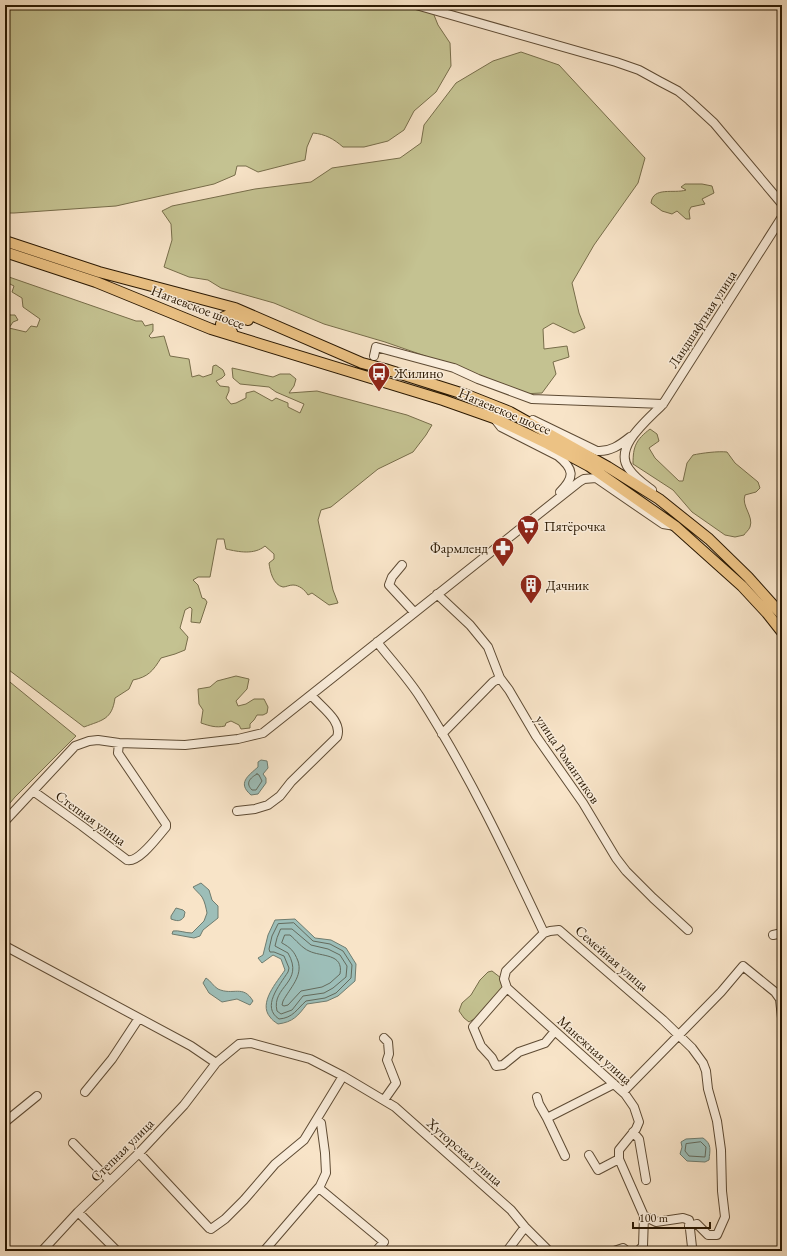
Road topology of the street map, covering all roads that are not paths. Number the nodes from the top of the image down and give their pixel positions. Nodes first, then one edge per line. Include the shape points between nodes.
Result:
1 (416, 5) edge
2 (782, 204) edge
3 (782, 217) edge
4 (5, 241) edge
5 (5, 252) edge
6 (316, 344) junction
7 (374, 356) dead end
8 (314, 360) junction
9 (663, 404) junction
10 (510, 412) junction
11 (494, 418) junction
12 (638, 430) junction
13 (550, 505) junction
14 (676, 526) junction
15 (709, 539) junction
16 (402, 565) dead end
17 (438, 594) junction
18 (414, 612) junction
19 (782, 615) edge
20 (782, 632) edge
21 (377, 642) junction
22 (500, 678) junction
23 (311, 695) junction
24 (442, 734) junction
25 (119, 743) junction
26 (33, 791) junction
27 (237, 811) dead end
28 (5, 821) edge
29 (688, 930) dead end
30 (544, 933) junction
31 (782, 933) edge
32 (773, 935) dead end
33 (5, 946) edge
34 (507, 988) junction
35 (139, 1018) junction
36 (782, 1018) edge
37 (555, 1031) junction
38 (679, 1034) junction
39 (384, 1038) dead end
40 (216, 1063) junction
41 (343, 1076) junction
42 (614, 1084) junction
43 (85, 1092) dead end
44 (622, 1092) junction
45 (36, 1096) dead end
46 (537, 1097) dead end
47 (384, 1100) junction
48 (547, 1118) junction
49 (317, 1119) junction
50 (5, 1122) edge
51 (633, 1132) junction
52 (74, 1142) dead end
53 (139, 1153) junction
54 (589, 1155) dead end
55 (565, 1156) dead end
56 (619, 1159) junction
57 (646, 1180) dead end
58 (110, 1181) junction
59 (319, 1188) junction
60 (78, 1212) junction
61 (644, 1216) junction
62 (693, 1225) junction
63 (525, 1227) junction
64 (692, 1247) dead end
65 (42, 1251) edge
66 (117, 1251) edge
67 (264, 1251) edge
68 (376, 1251) edge
69 (507, 1251) edge
70 (549, 1251) edge
71 (614, 1251) edge
72 (627, 1251) edge
73 (638, 1251) edge

1 - 2 street via 609,60 639,70 678,91 704,113
3 - 9 street, Ландшафтная улица
4 - 6 main road, Нагаевское шоссе via 99,272 235,308
5 - 8 main road, Нагаевское шоссе via 96,282 211,329
6 - 8 main road via 303,342 228,314 221,324 227,331 302,353
6 - 10 main road, Нагаевское шоссе via 362,363 467,395
7 - 9 street via 376,347 454,368 532,399
8 - 11 main road, Нагаевское шоссе
9 - 12 street, Ландшафтная улица
10 - 12 street via 520,413 597,451 605,452 613,448
10 - 15 main road, Нагаевское шоссе via 568,443 659,499
11 - 13 street via 501,427 558,456 569,467 570,479
11 - 14 main road, Нагаевское шоссе via 589,466
12 - 15 street via 624,450 628,469 700,526
13 - 14 street via 584,479 596,478 663,524
13 - 17 street
14 - 20 main road, Нагаевское шоссе via 742,586
15 - 19 main road, Нагаевское шоссе
16 - 18 street via 389,585
17 - 18 street
17 - 22 street, улица Романтиков via 470,625 488,647
18 - 21 street
21 - 23 street
21 - 24 street via 419,695
22 - 24 street
22 - 29 street, улица Романтиков via 536,736 583,803 616,858 653,898
23 - 25 street via 263,733 238,739 185,745
23 - 27 street via 334,719 339,732 337,738 268,805
24 - 30 street via 506,852
25 - 26 street via 98,740 75,746
25 - 26 street, Степная улица via 118,753 166,824 134,860 127,860
26 - 28 street
30 - 34 street via 506,971 504,979
30 - 38 street, Семейная улица via 559,930
31 - 32 street
33 - 35 street
34 - 37 street, Манежная улица
34 - 37 street via 473,1026 481,1046 496,1066 502,1065 519,1052 545,1042
35 - 40 street via 191,1046
35 - 43 street via 112,1059
36 - 38 street via 780,1000 775,992 743,966
37 - 42 street, Манежная улица
38 - 44 street
38 - 62 street, Семейная улица via 703,1063 706,1071 708,1089 718,1121 721,1150 725,1217 717,1235 708,1235
39 - 47 street via 388,1042 387,1060 396,1083
40 - 41 street, Степная улица via 239,1044 251,1043 310,1059
40 - 53 street, Степная улица via 184,1105
41 - 47 street, Степная улица
41 - 49 street
42 - 44 street, Манежная улица
42 - 48 street
44 - 51 street, Манежная улица via 634,1107 639,1122
45 - 50 street
46 - 48 street
47 - 63 street, Хуторская улица via 511,1210
48 - 55 street
49 - 53 street via 304,1140 275,1164 230,1214 210,1228
49 - 59 street via 323,1132 326,1172
51 - 56 street, Манежная улица via 619,1150
51 - 57 street via 639,1139
52 - 58 street
53 - 58 street, Степная улица
54 - 56 street via 598,1170
56 - 61 street
58 - 60 street, Степная улица
59 - 67 street
59 - 68 street via 384,1242
60 - 65 street, Степная улица
60 - 66 street
61 - 62 street via 656,1222 683,1218
61 - 73 street via 643,1246
62 - 64 street
63 - 69 street
63 - 70 street, Хуторская улица
71 - 72 street via 623,1248

